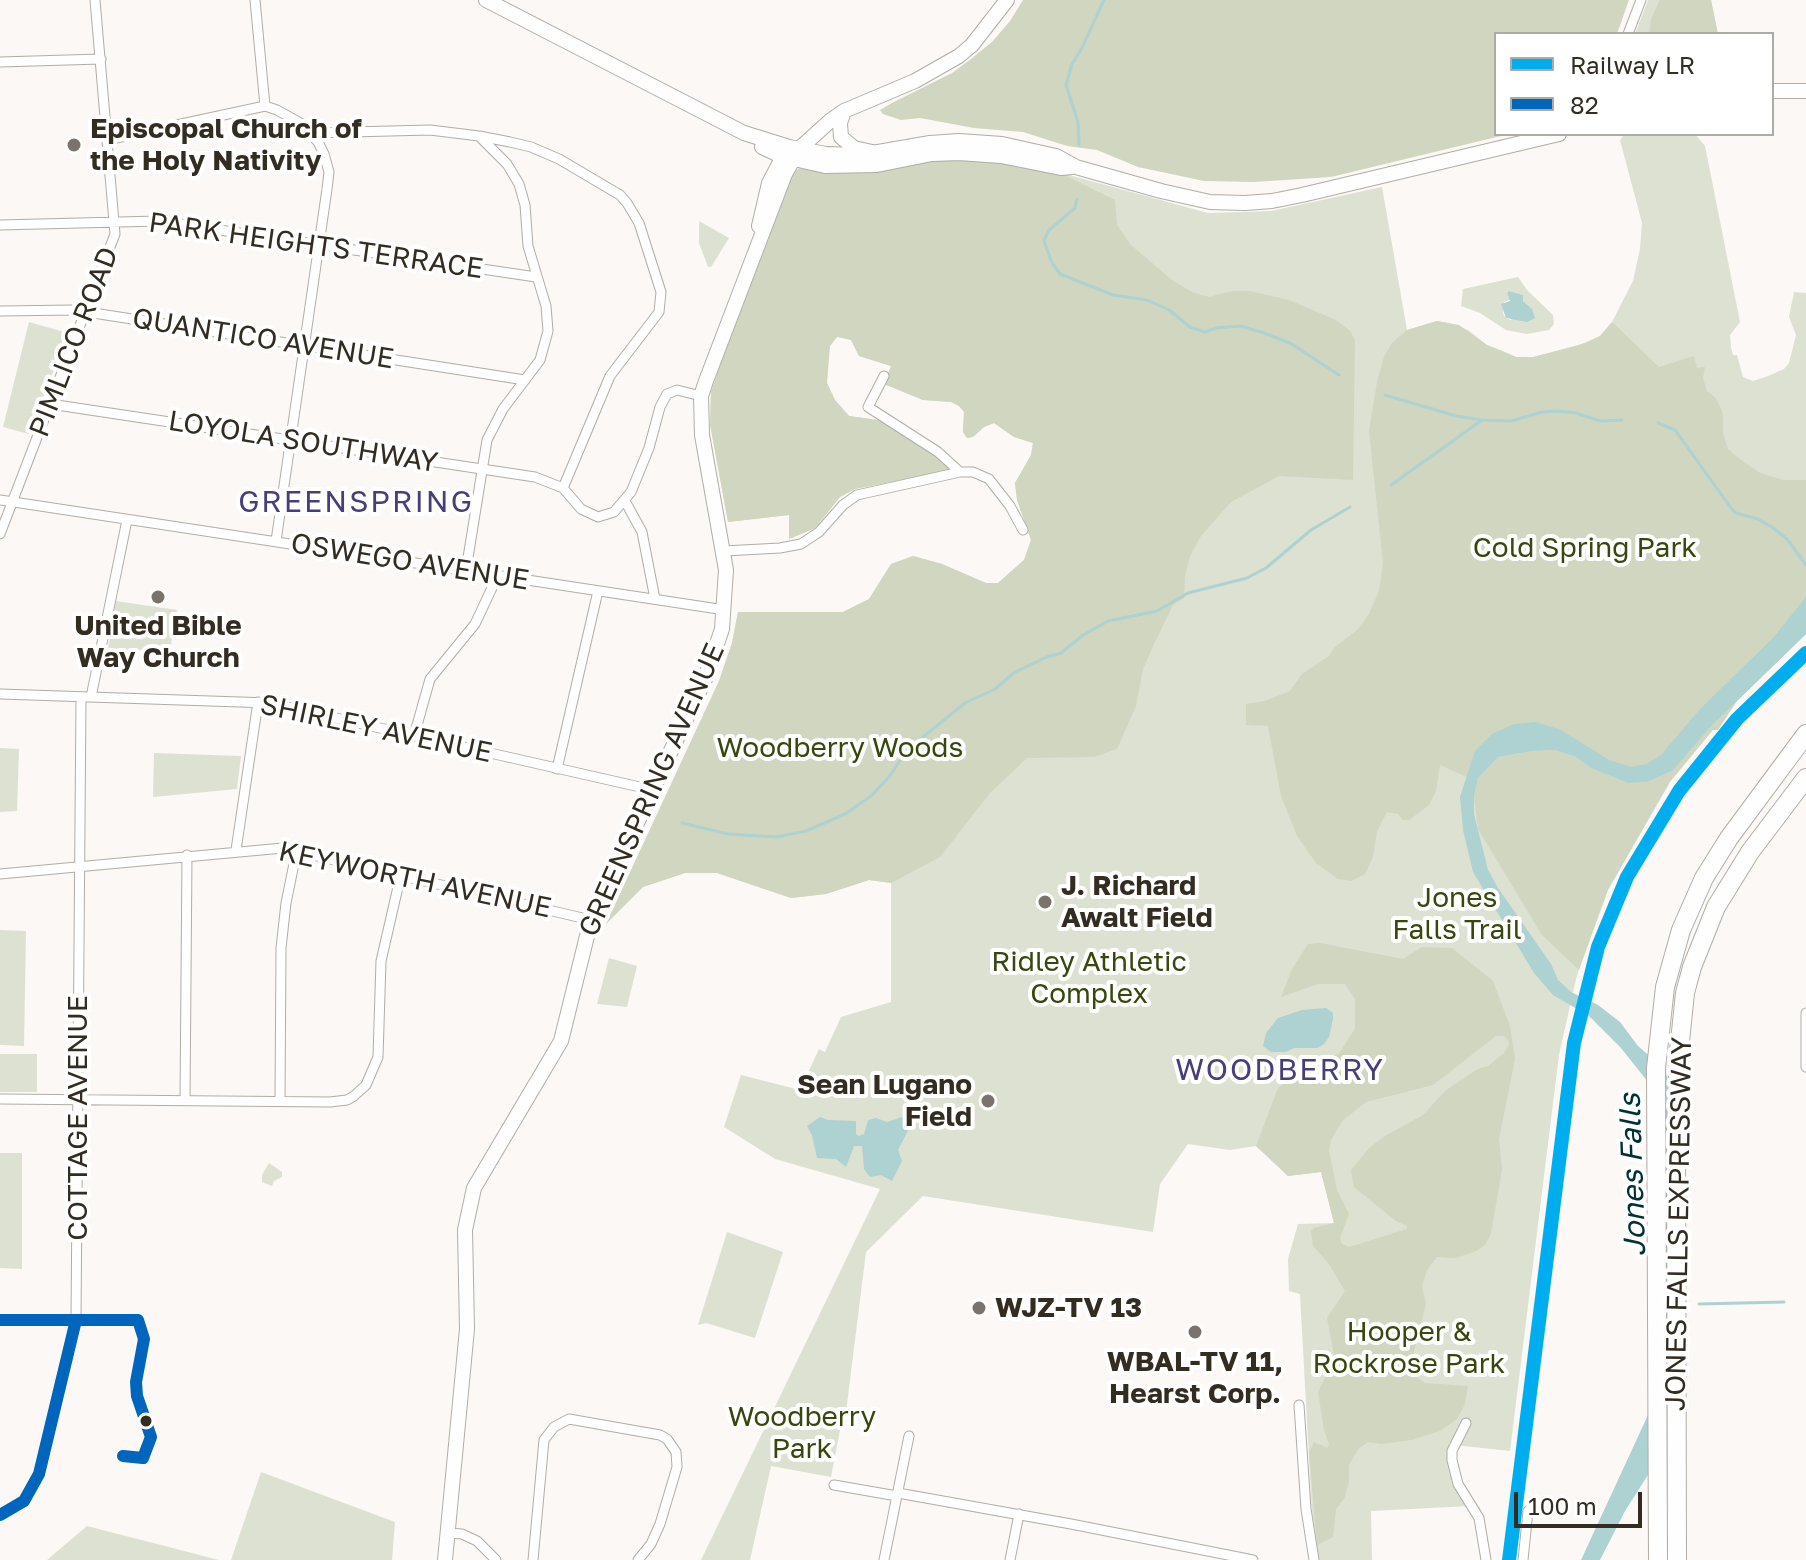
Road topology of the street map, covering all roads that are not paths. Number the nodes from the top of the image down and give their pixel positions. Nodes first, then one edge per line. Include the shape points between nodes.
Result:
1 (95, 0) edge
2 (255, 0) edge
3 (486, 0) edge
4 (1007, 0) edge
5 (1641, 0) edge
6 (987, 27) junction
7 (1629, 32) edge
8 (101, 59) junction
9 (0, 62) edge
10 (1774, 91) edge
11 (1806, 91) edge
12 (265, 106) junction
13 (844, 111) junction
14 (311, 133) junction
15 (479, 136) junction
16 (1551, 136) edge
17 (107, 140) junction
18 (790, 153) junction
19 (876, 153) junction
20 (1076, 167) junction
21 (114, 220) junction
22 (0, 225) edge
23 (320, 244) junction
24 (536, 277) junction
25 (0, 311) edge
26 (86, 312) junction
27 (305, 346) junction
28 (884, 376) dead end
29 (525, 380) junction
30 (701, 396) junction
31 (50, 404) junction
32 (290, 440) junction
33 (481, 469) junction
34 (960, 472) junction
35 (563, 488) junction
36 (0, 500) edge
37 (625, 501) junction
38 (12, 502) junction
39 (127, 520) junction
40 (1023, 530) dead end
41 (0, 534) edge
42 (276, 541) junction
43 (724, 551) junction
44 (466, 570) junction
45 (498, 575) junction
46 (598, 591) junction
47 (655, 599) junction
48 (725, 610) junction
49 (0, 694) edge
50 (86, 697) junction
51 (258, 702) junction
52 (1806, 734) edge
53 (414, 736) junction
54 (557, 769) junction
55 (1806, 778) edge
56 (653, 790) junction
57 (297, 849) junction
58 (236, 850) junction
59 (187, 855) junction
60 (80, 866) junction
61 (0, 874) edge
62 (401, 874) junction
63 (591, 920) junction
64 (1806, 1013) edge
65 (1806, 1067) edge
66 (0, 1099) edge
67 (78, 1100) junction
68 (185, 1100) junction
69 (280, 1101) junction
70 (0, 1320) edge
71 (76, 1320) junction
72 (138, 1320) dead end
73 (1299, 1405) dead end
74 (1466, 1423) dead end
75 (909, 1436) dead end
76 (834, 1485) dead end
77 (897, 1495) junction
78 (1668, 1501) junction
79 (1528, 1511) dead end
80 (1019, 1514) junction
81 (0, 1515) edge
82 (448, 1533) junction
83 (445, 1560) edge
84 (496, 1560) edge
85 (533, 1560) edge
86 (638, 1560) edge
87 (884, 1560) edge
88 (1010, 1560) edge
89 (1253, 1560) edge
90 (1314, 1560) edge
91 (1486, 1560) edge
92 (1523, 1560) edge
93 (1658, 1560) edge
94 (1677, 1560) edge

1 - 8 street, PIMLICO ROAD
2 - 12 street
3 - 18 main road
4 - 6 main road, GREENSPRING AVENUE
5 - 7 street
6 - 13 main road, GREENSPRING AVENUE via 947,64
6 - 18 main road, GREENSPRING AVENUE via 941,58 838,106 806,130
8 - 9 street
8 - 17 street, PIMLICO ROAD
10 - 11 main road
12 - 14 street via 290,116
12 - 17 street
13 - 18 main road, GREENSPRING AVENUE
13 - 19 main road via 840,133 845,144
14 - 15 street via 430,130
14 - 23 street via 329,172
15 - 24 street via 519,184
15 - 35 street via 548,153 620,195 639,223 661,292 659,312 610,376
16 - 20 main road via 1302,195 1245,203 1188,198
17 - 21 street, PIMLICO ROAD
18 - 19 main road
18 - 20 main road via 825,166 959,153
18 - 30 main road, GREENSPRING AVENUE
19 - 20 main road via 930,143 986,142 1021,146
21 - 22 street, PARK HEIGHTS TERRACE
21 - 23 street, PARK HEIGHTS TERRACE via 159,221
21 - 26 street, PIMLICO ROAD via 114,241
23 - 24 street, PARK HEIGHTS TERRACE
23 - 27 street
24 - 29 street via 548,331 540,360
25 - 26 street, QUANTICO AVENUE
26 - 27 street, QUANTICO AVENUE
26 - 31 street, PIMLICO ROAD
27 - 29 street, QUANTICO AVENUE
27 - 32 street
28 - 34 street via 868,407 945,456
29 - 33 street via 495,422
30 - 37 street via 677,390 667,394
30 - 43 main road, GREENSPRING AVENUE via 702,435
31 - 32 street, LOYOLA SOUTHWAY
31 - 38 street, PIMLICO ROAD
32 - 33 street, LOYOLA SOUTHWAY
32 - 42 street
33 - 35 street, LOYOLA SOUTHWAY
33 - 44 street
34 - 40 street via 989,479
34 - 43 street via 857,495 801,544
35 - 37 street, LOYOLA SOUTHWAY via 593,516 609,515
36 - 38 street, OSWEGO AVENUE
37 - 47 street via 642,532
38 - 39 street, OSWEGO AVENUE
38 - 41 street, PIMLICO ROAD
39 - 42 street, OSWEGO AVENUE
39 - 50 street, COTTAGE AVENUE
42 - 44 street, OSWEGO AVENUE
43 - 48 main road, GREENSPRING AVENUE
44 - 45 street, OSWEGO AVENUE
45 - 46 street, OSWEGO AVENUE
45 - 53 street via 475,624 430,679
46 - 47 street, OSWEGO AVENUE
46 - 54 street
47 - 48 street, OSWEGO AVENUE
48 - 56 main road, GREENSPRING AVENUE via 712,661
49 - 50 street, SHIRLEY AVENUE
50 - 51 street, SHIRLEY AVENUE
50 - 60 street, COTTAGE AVENUE
51 - 53 street, SHIRLEY AVENUE
51 - 58 street
52 - 78 highway, JONES FALLS EXPRESSWAY via 1704,878 1681,930 1665,987 1656,1068
53 - 54 street, SHIRLEY AVENUE
54 - 56 street, SHIRLEY AVENUE
55 - 78 highway, JONES FALLS EXPRESSWAY via 1735,875 1704,932 1685,993 1676,1127
56 - 63 main road, GREENSPRING AVENUE
57 - 58 street, KEYWORTH AVENUE
57 - 62 street, KEYWORTH AVENUE
57 - 69 street via 282,937
58 - 59 street, KEYWORTH AVENUE
59 - 60 street, KEYWORTH AVENUE
59 - 68 street
60 - 61 street, KEYWORTH AVENUE
60 - 67 street, COTTAGE AVENUE
62 - 63 street, KEYWORTH AVENUE
62 - 69 street via 381,961 378,1057 366,1085 339,1101
63 - 82 main road, GREENSPRING AVENUE via 561,1041 481,1174 470,1203 467,1329
64 - 65 street
66 - 67 street
67 - 68 street
67 - 71 street, COTTAGE AVENUE
68 - 69 street
70 - 71 street
71 - 72 street
71 - 81 street, COTTAGE AVENUE via 39,1474 24,1501
73 - 90 street
74 - 91 street via 1452,1460 1458,1484 1479,1518
75 - 77 street
76 - 77 street
77 - 80 street
77 - 87 street
78 - 93 highway, JONES FALLS EXPRESSWAY
78 - 94 highway, JONES FALLS EXPRESSWAY
79 - 92 street
80 - 88 street
80 - 89 street
82 - 83 main road, GREENSPRING AVENUE
82 - 84 street via 477,1541
85 - 86 street via 543,1448 548,1432 561,1421 577,1419 660,1435 672,1445 677,1467 657,1533

